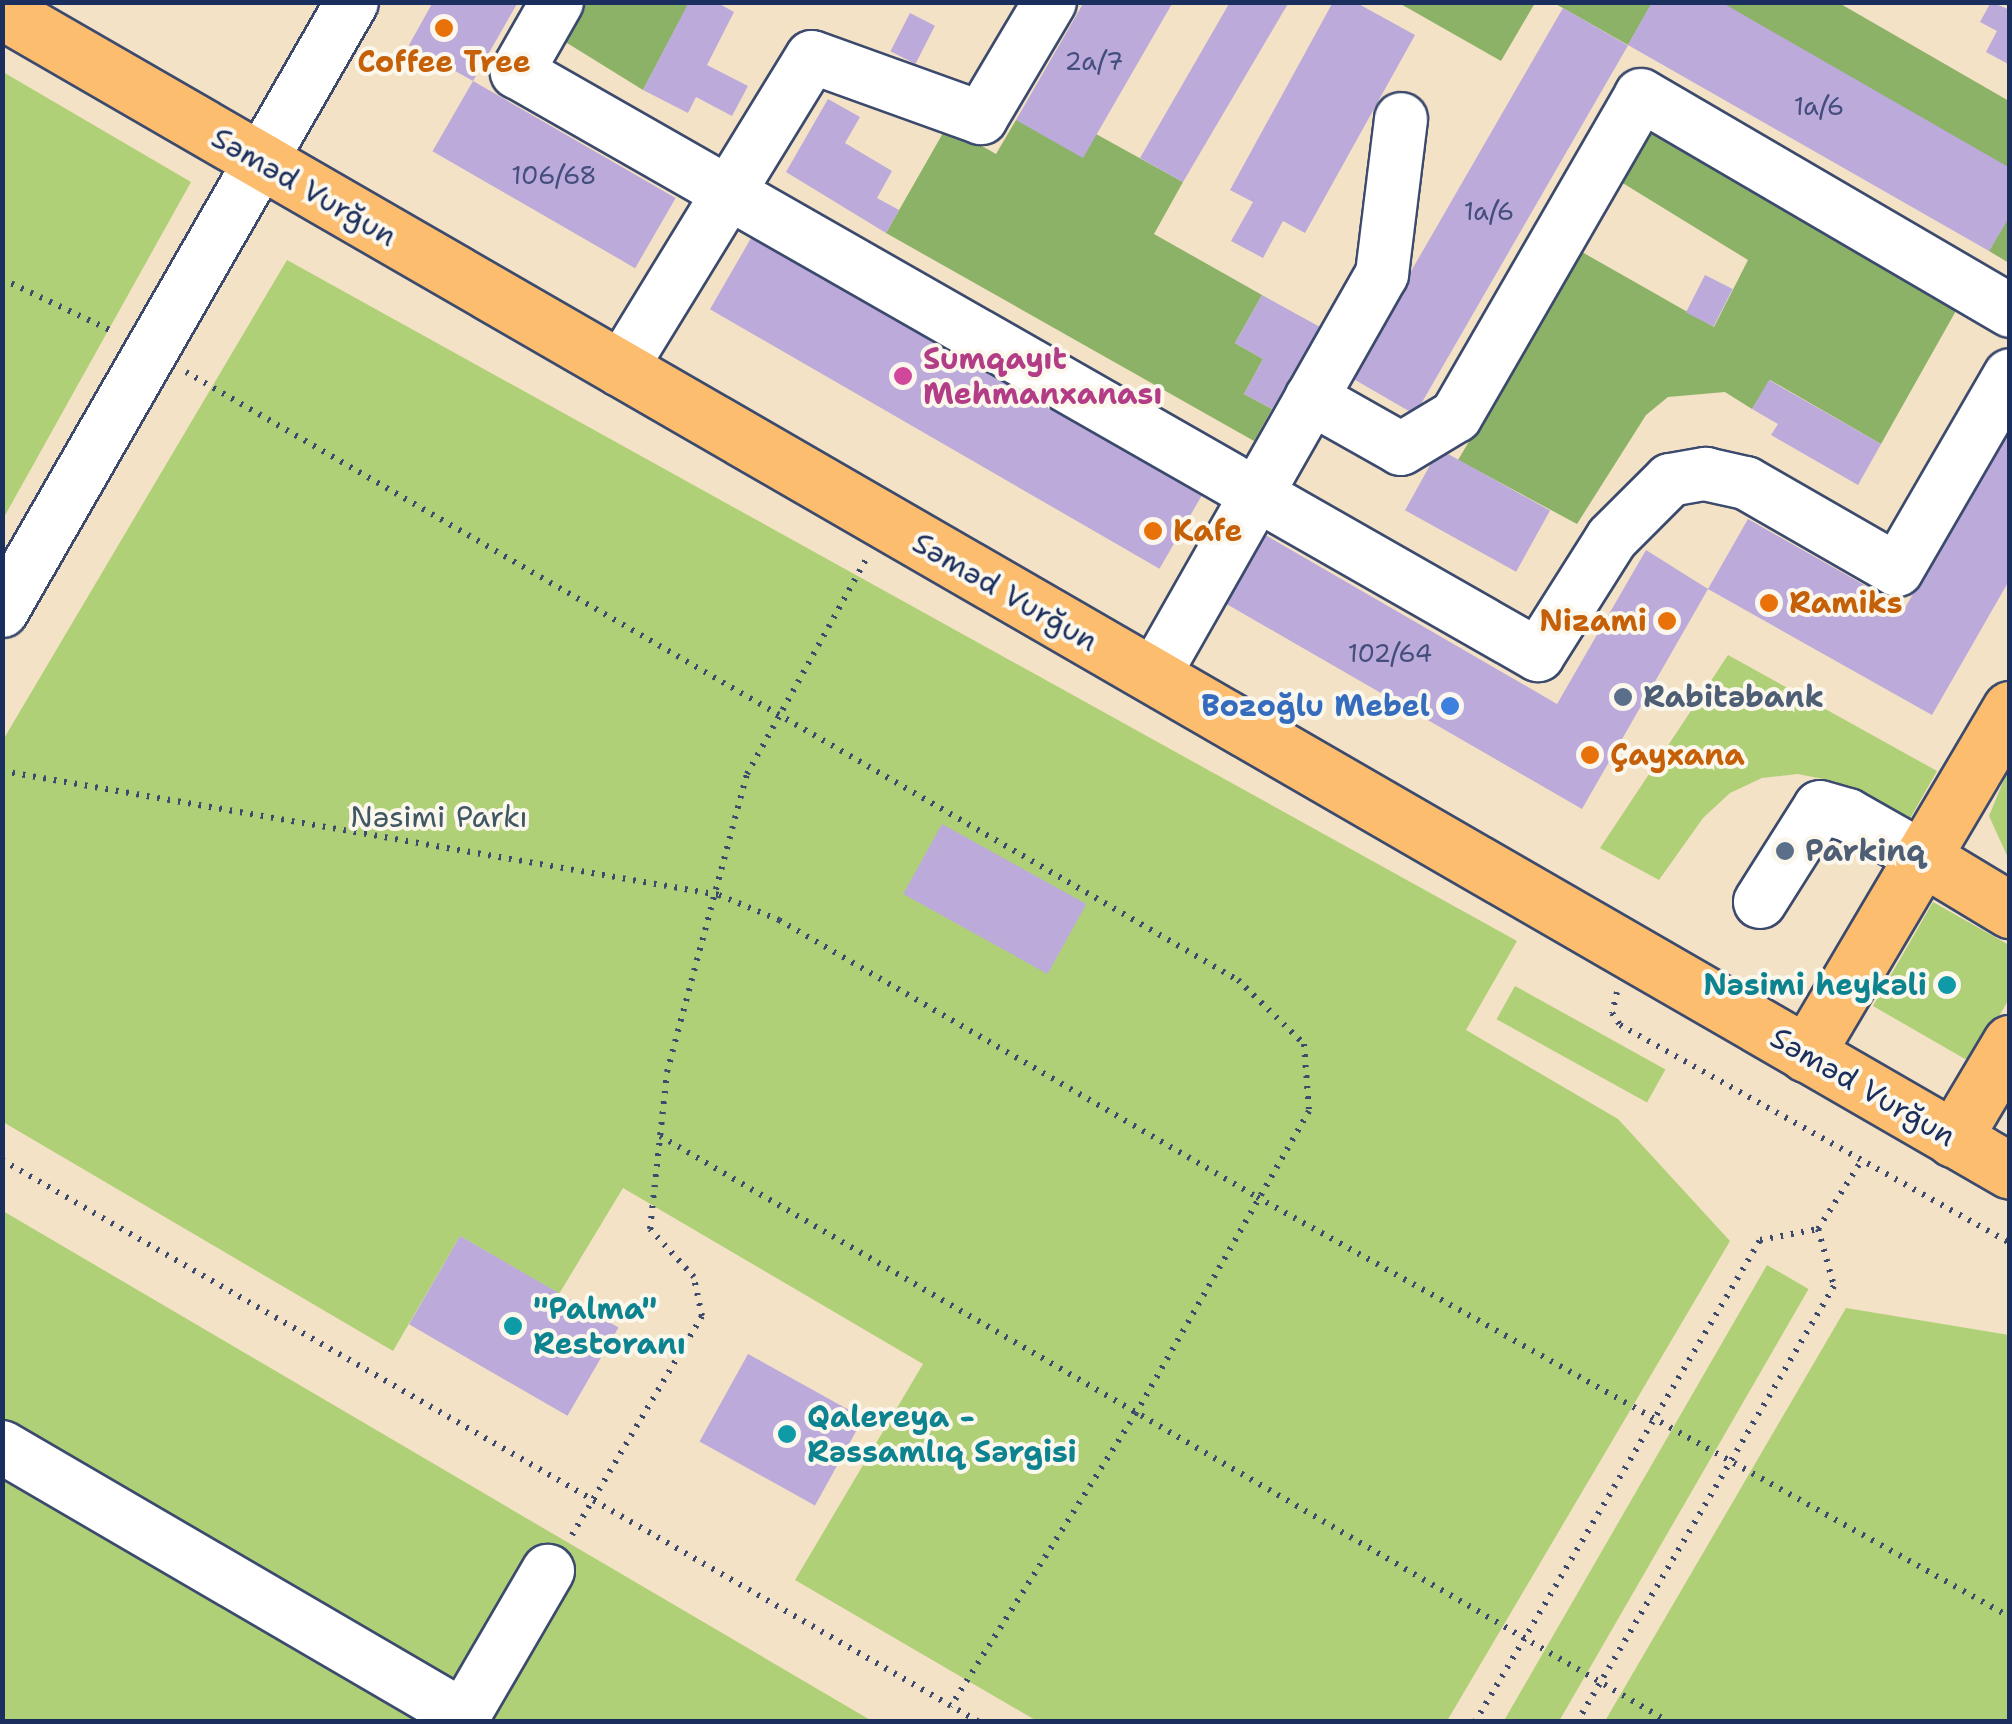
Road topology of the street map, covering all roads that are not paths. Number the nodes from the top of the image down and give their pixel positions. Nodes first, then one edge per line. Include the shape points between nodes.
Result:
1 (352, 2) edge
2 (557, 2) edge
3 (1050, 2) edge
4 (2, 11) edge
5 (1402, 119) dead end
6 (262, 163) junction
7 (731, 194) junction
8 (2010, 311) edge
9 (620, 370) junction
10 (2010, 375) edge
11 (1311, 398) junction
12 (1256, 494) junction
13 (2, 611) edge
14 (1153, 677) junction
15 (2010, 709) edge
16 (1922, 857) junction
17 (1760, 902) dead end
18 (2010, 910) edge
19 (2010, 1043) edge
20 (1806, 1054) junction
21 (1953, 1139) junction
22 (2010, 1171) edge
23 (2, 1447) edge
24 (548, 1571) road end
25 (462, 1719) edge

1 - 6 street
2 - 7 street via 517,72
3 - 7 street via 981,118 812,57
4 - 6 main road, Səməd Vurğun
5 - 11 street via 1382,274
6 - 9 main road, Səməd Vurğun
6 - 13 street
7 - 9 street
7 - 12 street
8 - 11 street via 1642,95 1456,416 1401,448
9 - 14 main road, Səməd Vurğun
10 - 12 street via 1897,570 1746,482 1705,474 1670,480 1612,538 1538,655
11 - 12 street
12 - 14 street
14 - 20 main road, Səməd Vurğun
15 - 16 main road
16 - 17 street via 1848,815 1820,807
16 - 18 main road
16 - 20 main road
19 - 21 main road
20 - 21 main road, Səməd Vurğun
21 - 22 main road, Səməd Vurğun
23 - 25 street
24 - 25 street

